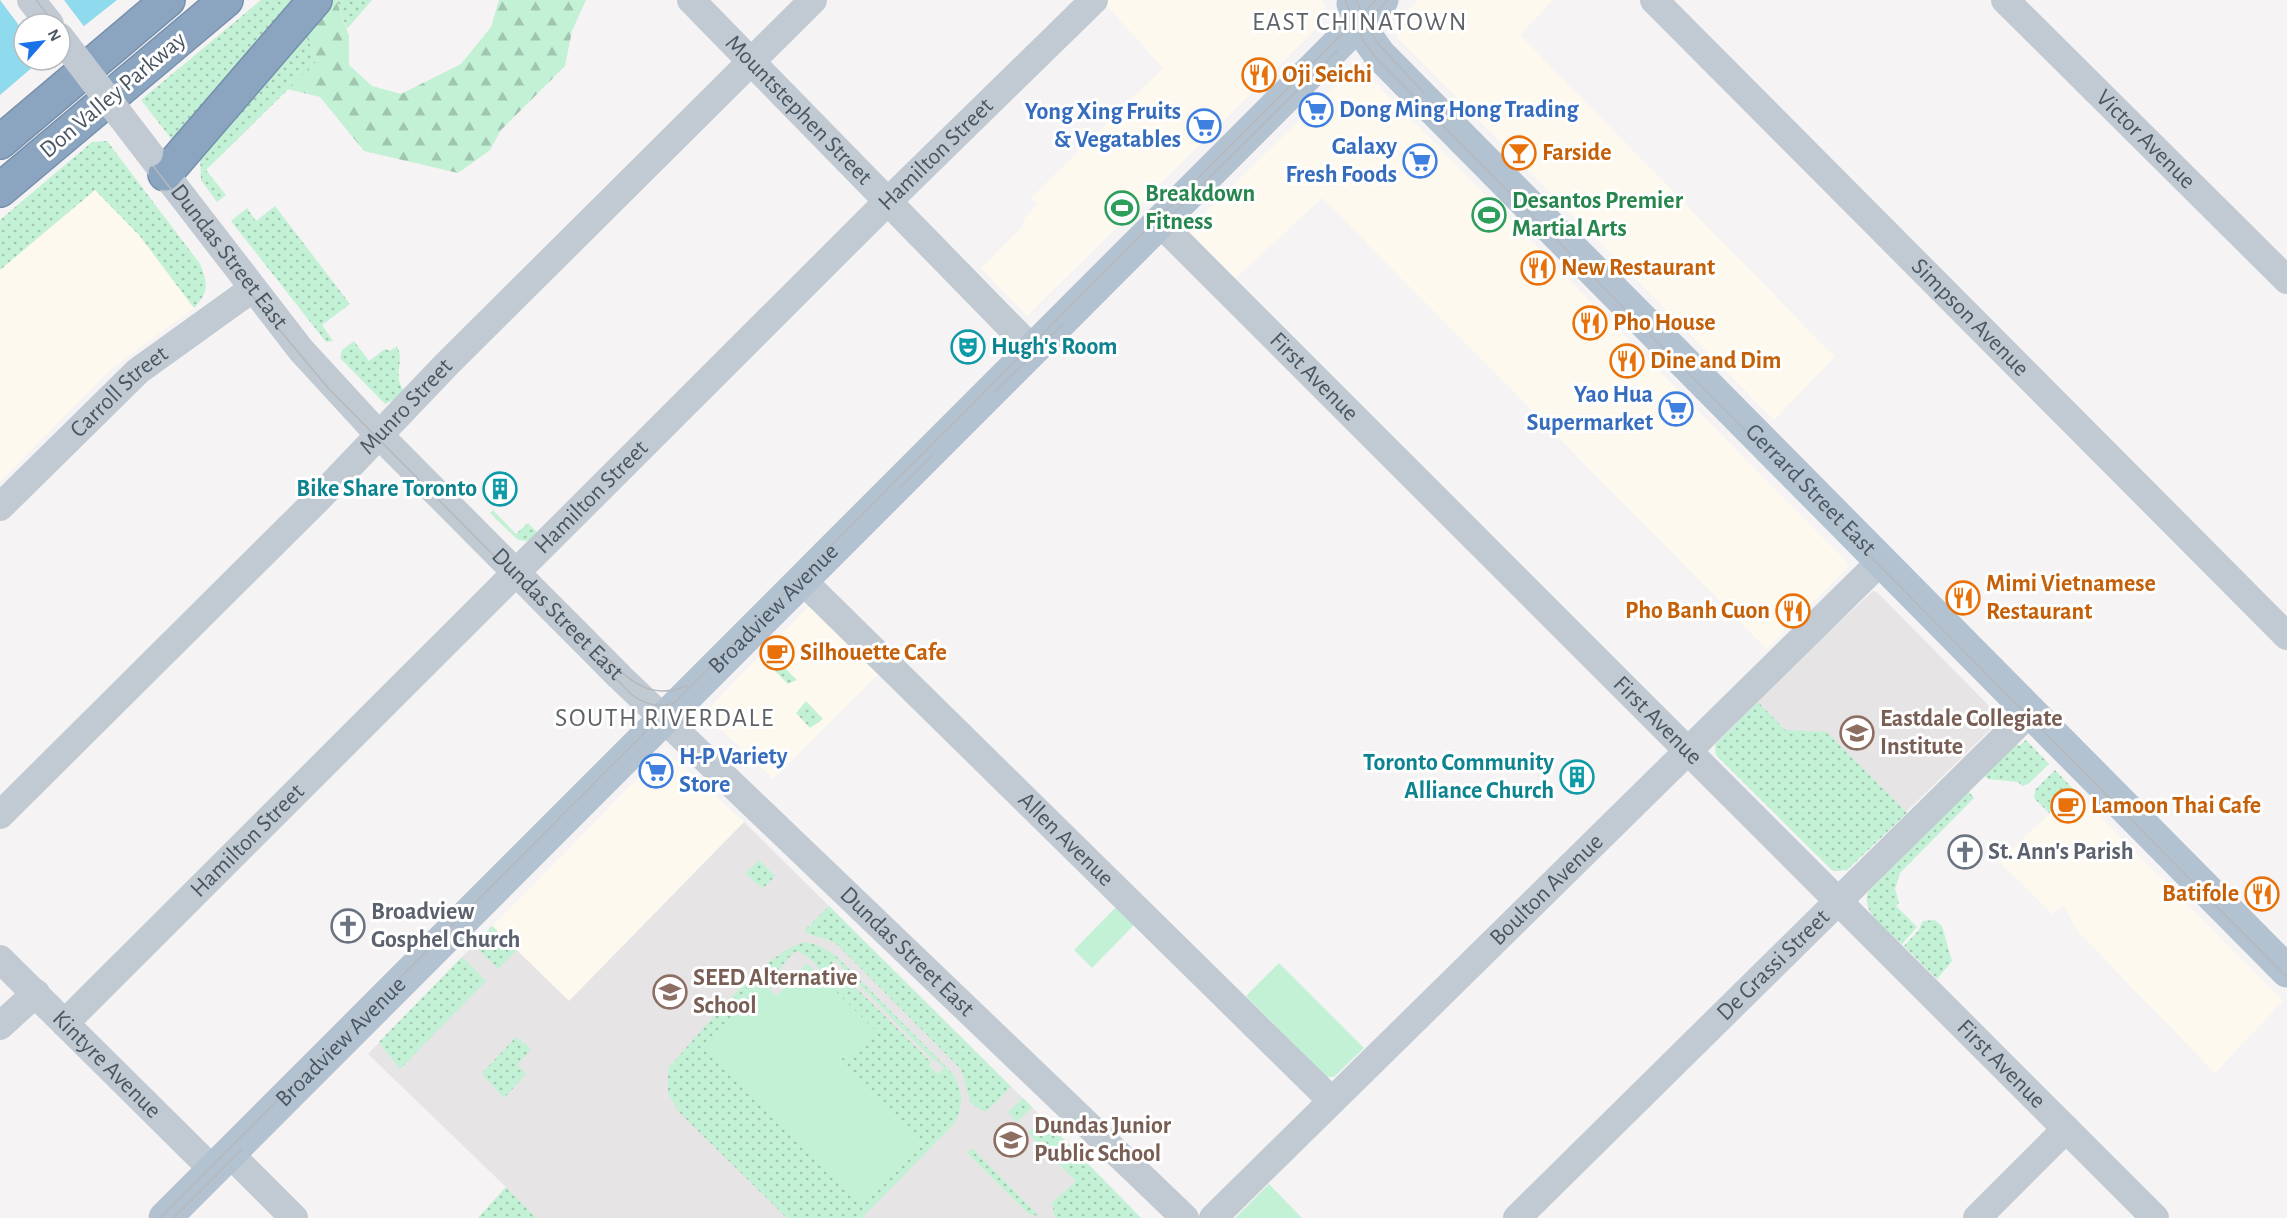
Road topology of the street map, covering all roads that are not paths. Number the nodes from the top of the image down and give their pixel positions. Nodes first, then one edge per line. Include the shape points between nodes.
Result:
1 (168, 0) edge
2 (226, 0) edge
3 (315, 0) edge
4 (690, 0) edge
5 (813, 0) edge
6 (1094, 0) edge
7 (1654, 0) edge
8 (2005, 0) edge
9 (1364, 7) edge
10 (72, 53) edge
11 (750, 62) junction
12 (0, 142) edge
13 (157, 163) junction
14 (0, 190) edge
15 (888, 201) junction
16 (1159, 222) junction
17 (2287, 280) edge
18 (252, 289) junction
19 (1032, 349) junction
20 (380, 436) junction
21 (0, 507) edge
22 (1881, 561) junction
23 (516, 573) junction
24 (802, 580) junction
25 (2287, 636) edge
26 (2031, 711) junction
27 (665, 717) junction
28 (1688, 751) junction
29 (0, 815) edge
30 (1838, 901) junction
31 (0, 959) edge
32 (2284, 961) edge
33 (36, 993) junction
34 (66, 1023) junction
35 (0, 1026) edge
36 (1332, 1101) junction
37 (2066, 1129) junction
38 (221, 1162) junction
39 (165, 1218) edge
40 (294, 1218) edge
41 (1185, 1218) edge
42 (1213, 1218) edge
43 (1517, 1218) edge
44 (1977, 1218) edge
45 (2155, 1218) edge

1 - 12 highway, Don Valley Parkway
2 - 14 highway, Don Valley Parkway
3 - 13 highway
4 - 11 street, Mountstephen Street
5 - 11 street, Munro Street
6 - 15 street, Hamilton Street
7 - 25 street, Simpson Avenue
8 - 17 street, Victor Avenue
9 - 16 main road, Broadview Avenue
9 - 22 main road, Gerrard Street East via 1379,54
10 - 13 street, Dundas Street East, bridge
11 - 15 street, Mountstephen Street
11 - 20 street, Munro Street via 446,365
13 - 18 street, Dundas Street East
15 - 19 street, Mountstephen Street
15 - 23 street, Hamilton Street
16 - 19 main road, Broadview Avenue
16 - 28 street, First Avenue
18 - 20 street, Dundas Street East via 301,351
18 - 21 street, Carroll Street via 138,371
19 - 24 main road, Broadview Avenue
20 - 23 street, Dundas Street East
20 - 29 street, Munro Street
22 - 26 main road, Gerrard Street East
22 - 28 street, Boulton Avenue
23 - 27 street, Dundas Street East
23 - 34 street, Hamilton Street
24 - 27 main road, Broadview Avenue
24 - 36 street, Allen Avenue
26 - 30 street, De Grassi Street
26 - 32 main road, Gerrard Street East
27 - 38 main road, Broadview Avenue
27 - 41 street, Dundas Street East
28 - 30 street, First Avenue
28 - 36 street, Boulton Avenue
30 - 37 street, First Avenue
30 - 43 street, De Grassi Street
31 - 33 street, Kintyre Avenue
33 - 34 street, Kintyre Avenue
33 - 35 street
34 - 38 street, Kintyre Avenue
36 - 42 street, Boulton Avenue
37 - 44 street
37 - 45 street, First Avenue
38 - 39 main road, Broadview Avenue
38 - 40 street, Kintyre Avenue

